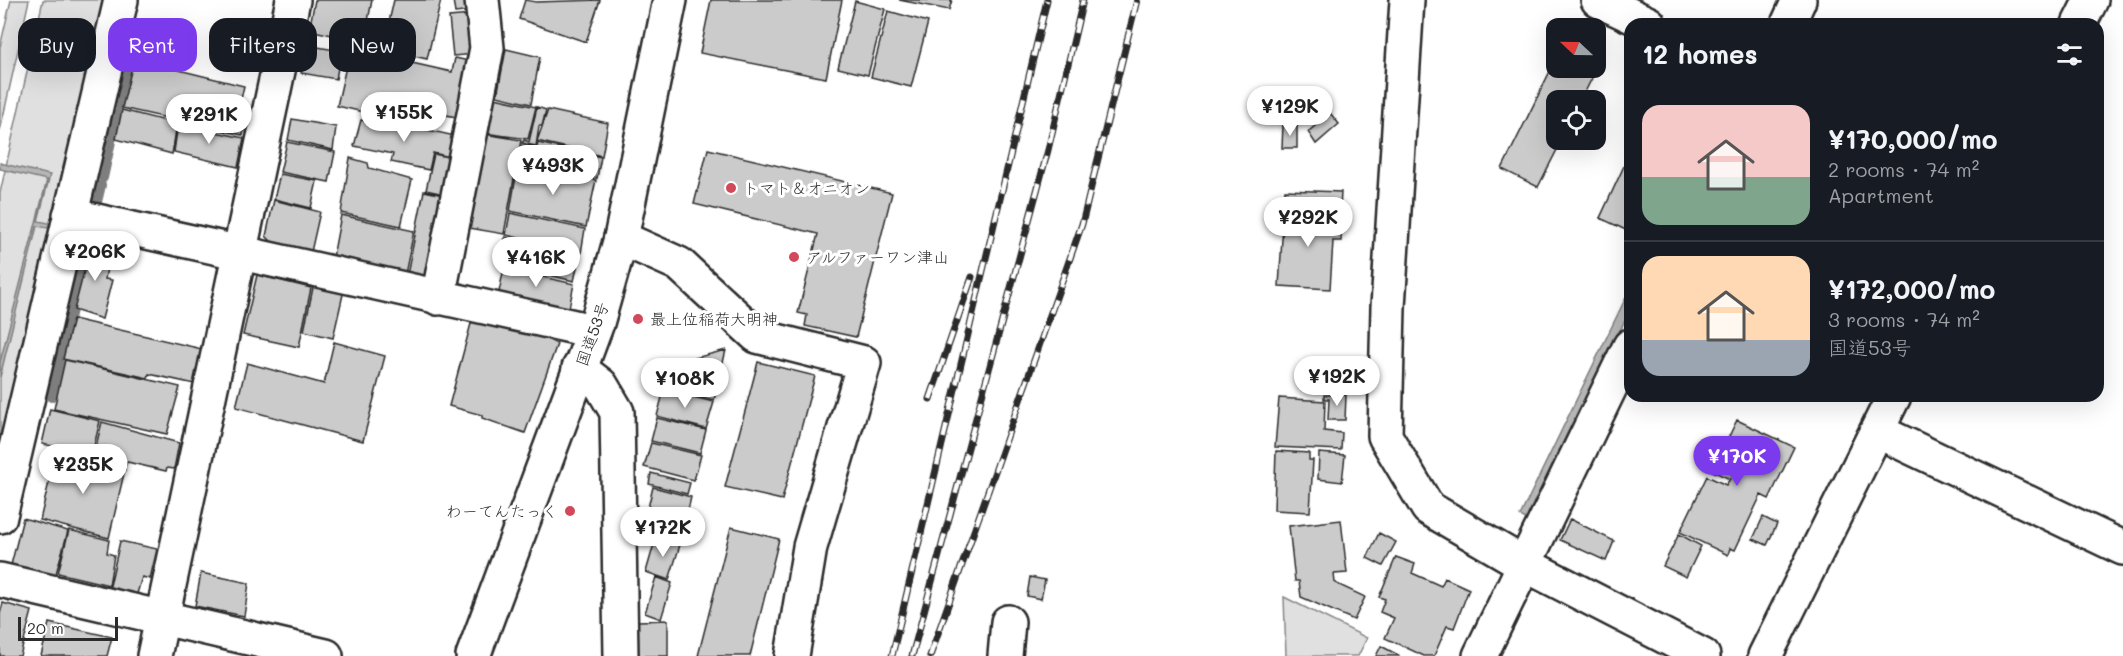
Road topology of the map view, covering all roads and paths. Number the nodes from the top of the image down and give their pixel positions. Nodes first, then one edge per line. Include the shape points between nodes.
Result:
1 (121, 0) edge
2 (293, 0) edge
3 (482, 0) edge
4 (669, 0) edge
5 (1407, 0) edge
6 (1598, 0) edge
7 (1799, 0) edge
8 (2091, 0) edge
9 (1636, 18) edge
10 (1791, 18) edge
11 (2082, 18) edge
12 (70, 214) junction
13 (621, 238) junction
14 (242, 251) junction
15 (438, 298) junction
16 (593, 331) junction
17 (1624, 358) edge
18 (579, 368) junction
19 (1891, 402) edge
20 (1877, 431) junction
21 (0, 516) edge
22 (2123, 548) edge
23 (1524, 564) junction
24 (0, 580) edge
25 (163, 617) junction
26 (1008, 622) dead end
27 (154, 656) edge
28 (326, 656) edge
29 (473, 656) edge
30 (621, 656) edge
31 (792, 656) edge
32 (1005, 656) edge
33 (1480, 656) edge
34 (1703, 656) edge
35 (1765, 656) edge

1 - 12 main road
2 - 14 main road
3 - 15 main road via 487,48
4 - 13 main road, 国道53号
5 - 23 main road via 1384,436 1428,508
6 - 9 main road
7 - 10 main road
8 - 11 main road
12 - 14 main road
12 - 21 main road
13 - 16 main road, 国道53号
13 - 31 main road via 679,264 758,336 864,363 810,547
14 - 15 main road
14 - 25 main road
15 - 16 main road
16 - 18 main road, 国道53号
17 - 23 main road
18 - 29 main road, 国道53号
18 - 30 main road via 601,385 617,412
19 - 20 main road
20 - 22 main road
20 - 35 main road
23 - 33 main road
23 - 34 main road
24 - 25 main road
25 - 27 main road
25 - 28 main road
26 - 32 main road

